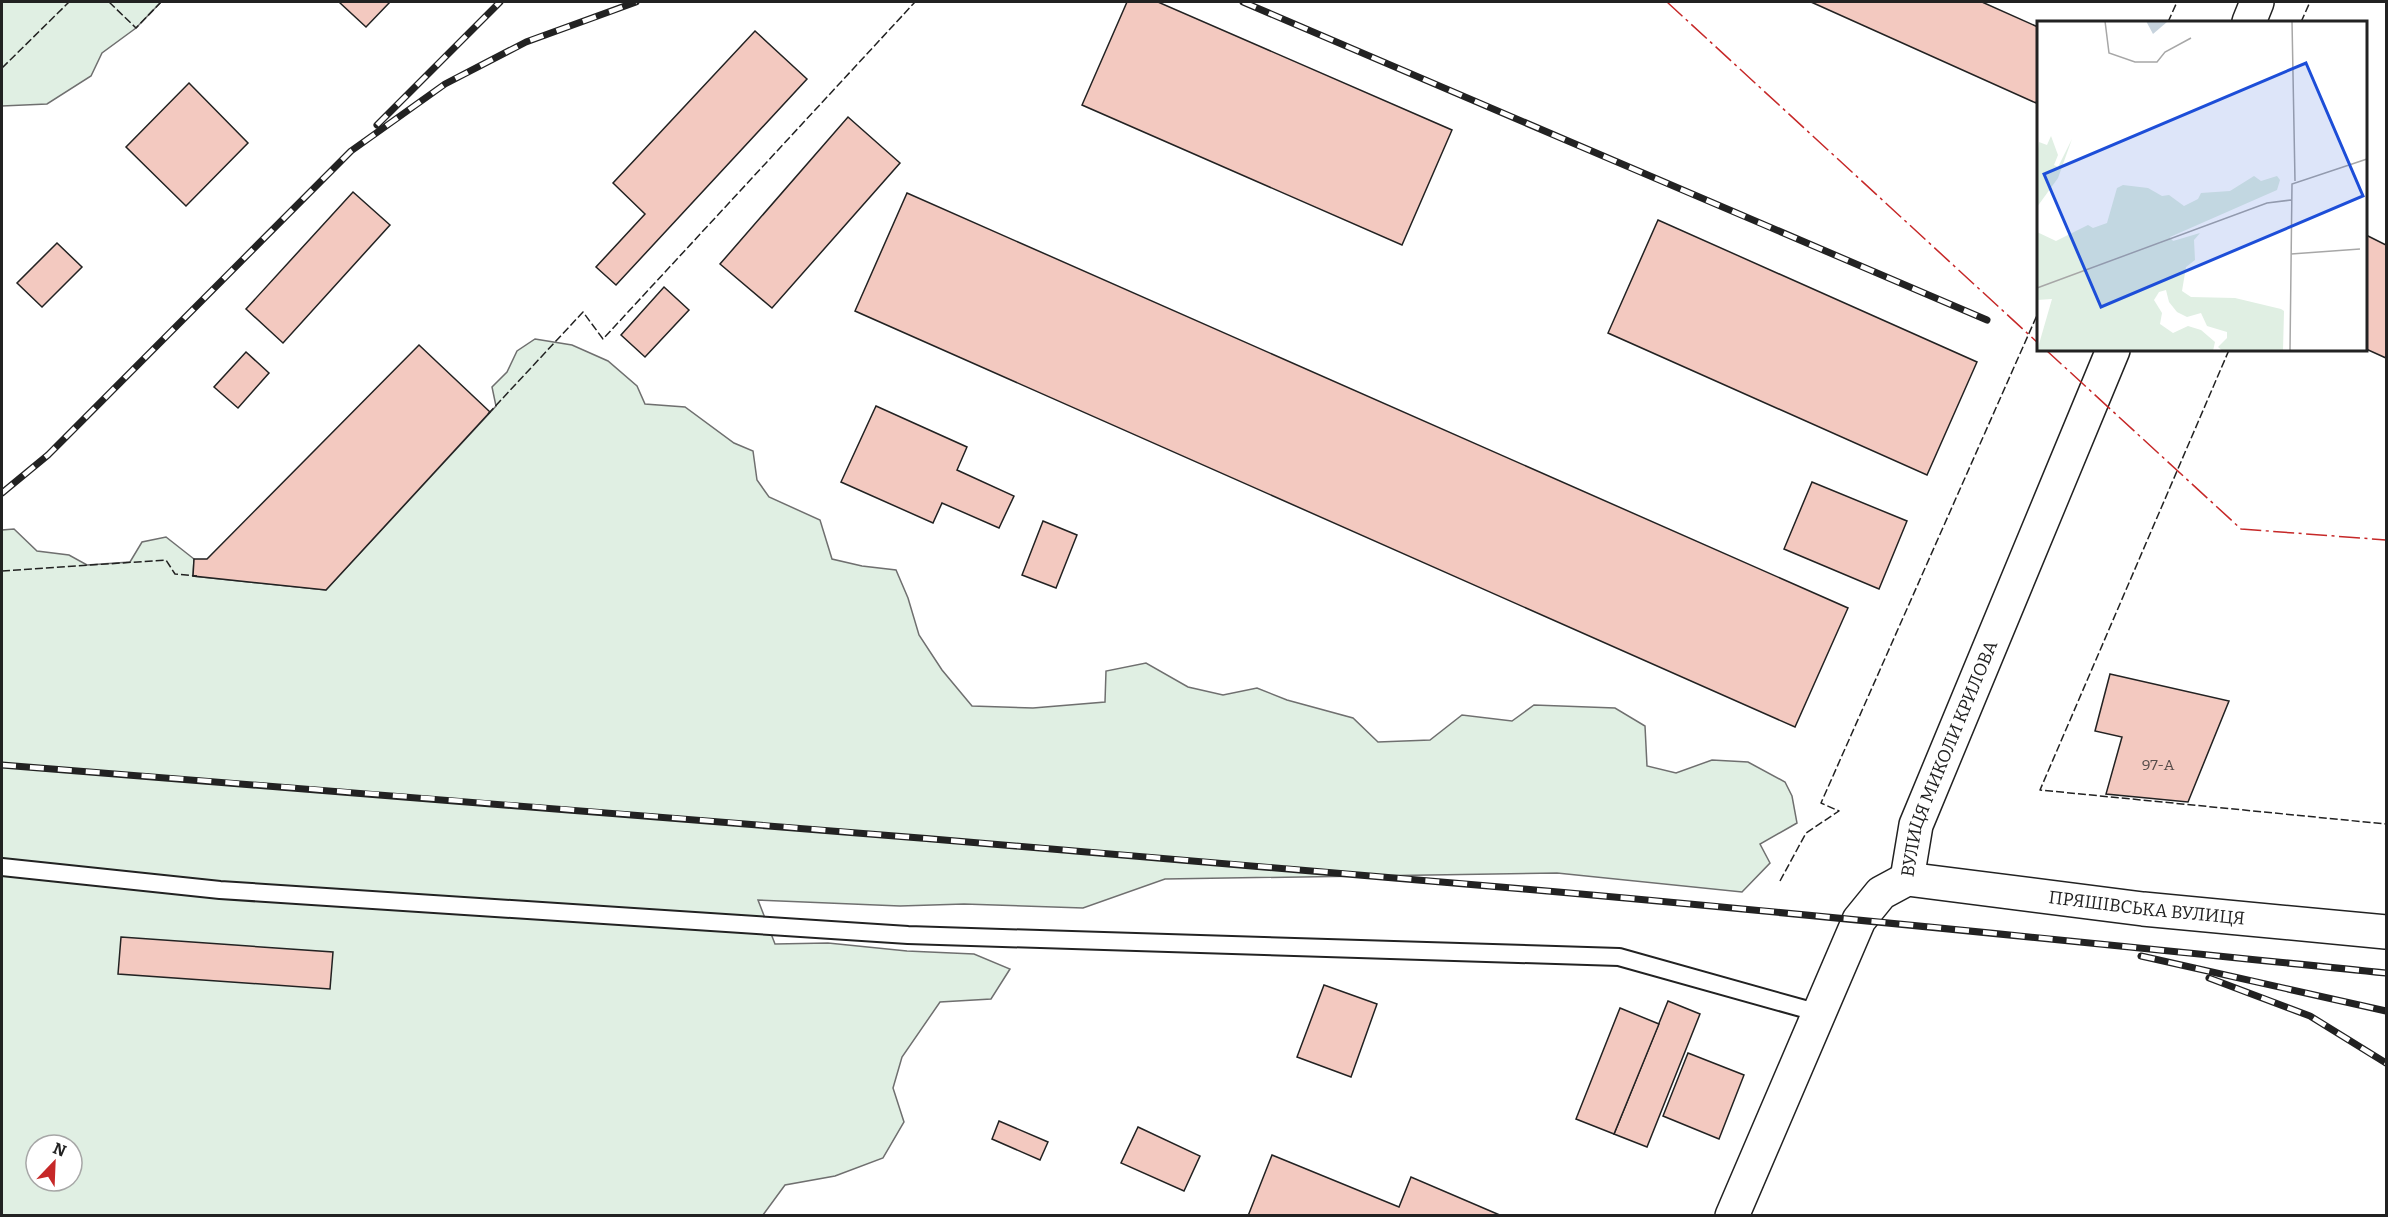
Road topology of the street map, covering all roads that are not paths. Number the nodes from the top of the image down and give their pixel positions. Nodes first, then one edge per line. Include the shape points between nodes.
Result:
1 (2258, 2) edge
2 (2249, 21) edge
3 (2113, 351) edge
4 (2, 867) edge
5 (1907, 879) junction
6 (2386, 932) edge
7 (1819, 1013) junction
8 (1732, 1215) edge

1 - 2 main road
3 - 5 main road, ВУЛИЦЯ МИКОЛИ КРИЛОВА via 1916,825
4 - 7 lane via 220,890 908,935 1619,957
5 - 6 main road, ПРЯШІВСЬКА ВУЛИЦЯ via 2143,909
5 - 7 main road, ВУЛИЦЯ МИКОЛИ КРИЛОВА via 1881,894 1859,920
7 - 8 main road, ВУЛИЦЯ МИКОЛИ КРИЛОВА

